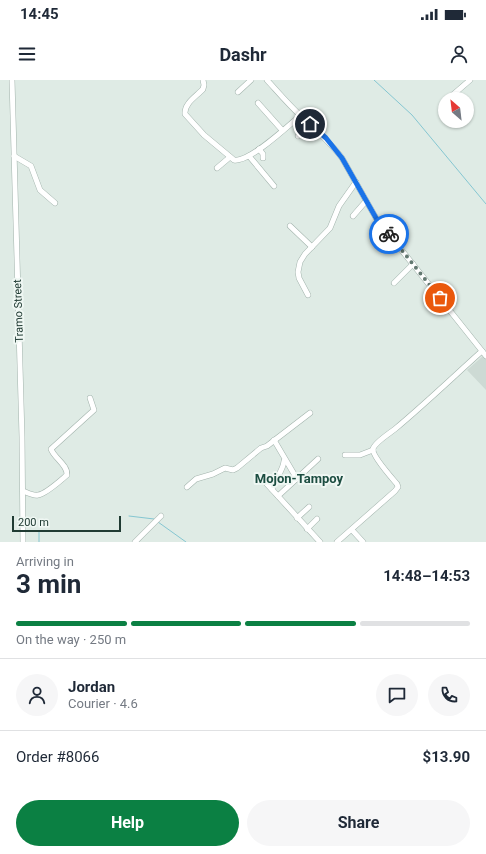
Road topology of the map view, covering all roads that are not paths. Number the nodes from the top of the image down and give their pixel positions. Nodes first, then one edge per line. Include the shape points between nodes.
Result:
1 (12, 80) edge
2 (203, 80) edge
3 (251, 80) edge
4 (267, 80) edge
5 (470, 80) edge
6 (238, 92) dead end
7 (456, 92) edge
8 (258, 103) dead end
9 (300, 116) junction
10 (310, 124) junction
11 (282, 130) junction
12 (298, 136) dead end
13 (259, 149) junction
14 (14, 156) junction
15 (249, 156) junction
16 (230, 157) junction
17 (263, 158) dead end
18 (217, 168) dead end
19 (356, 182) junction
20 (274, 186) dead end
21 (366, 201) junction
22 (56, 203) dead end
23 (353, 216) dead end
24 (290, 226) dead end
25 (312, 247) junction
26 (414, 264) junction
27 (394, 283) dead end
28 (308, 295) dead end
29 (482, 351) junction
30 (486, 356) edge
31 (90, 398) dead end
32 (310, 413) dead end
33 (274, 440) junction
34 (373, 450) junction
35 (345, 455) dead end
36 (318, 459) dead end
37 (284, 461) dead end
38 (297, 478) junction
39 (266, 484) dead end
40 (187, 487) dead end
41 (272, 490) junction
42 (23, 491) junction
43 (278, 496) junction
44 (309, 507) dead end
45 (162, 516) dead end
46 (297, 518) junction
47 (317, 519) dead end
48 (307, 529) junction
49 (352, 530) junction
50 (23, 542) edge
51 (136, 542) edge
52 (320, 542) edge
53 (337, 542) edge
54 (363, 542) edge

1 - 14 street, Tramo Street
2 - 16 street via 203,89 187,105 185,114 204,135
3 - 6 street
4 - 9 street
5 - 7 street
8 - 11 street
9 - 10 street
9 - 11 street
10 - 12 street
10 - 19 street via 337,150
11 - 13 street
13 - 15 street
13 - 17 street
14 - 22 street via 31,166 40,190
14 - 42 street, Tramo Street
15 - 16 street via 237,160
15 - 20 street
16 - 18 street
19 - 21 street
19 - 25 street via 339,206 330,228
21 - 23 street
21 - 26 street via 376,218
24 - 25 street
25 - 28 street via 301,259 298,272
26 - 27 street
26 - 29 street
29 - 30 street
29 - 34 street via 377,443
31 - 42 street via 94,410 51,449 67,470 67,475 44,494 32,495
32 - 33 street
33 - 38 street
33 - 40 street via 237,468 225,468 196,479
34 - 35 street via 360,455
34 - 49 street via 398,487
36 - 38 street
37 - 41 street
38 - 43 street
39 - 41 street
41 - 43 street
42 - 50 street, Tramo Street
43 - 46 street
44 - 46 street
45 - 51 street
46 - 48 street
47 - 48 street
48 - 52 street
49 - 53 street
49 - 54 street

